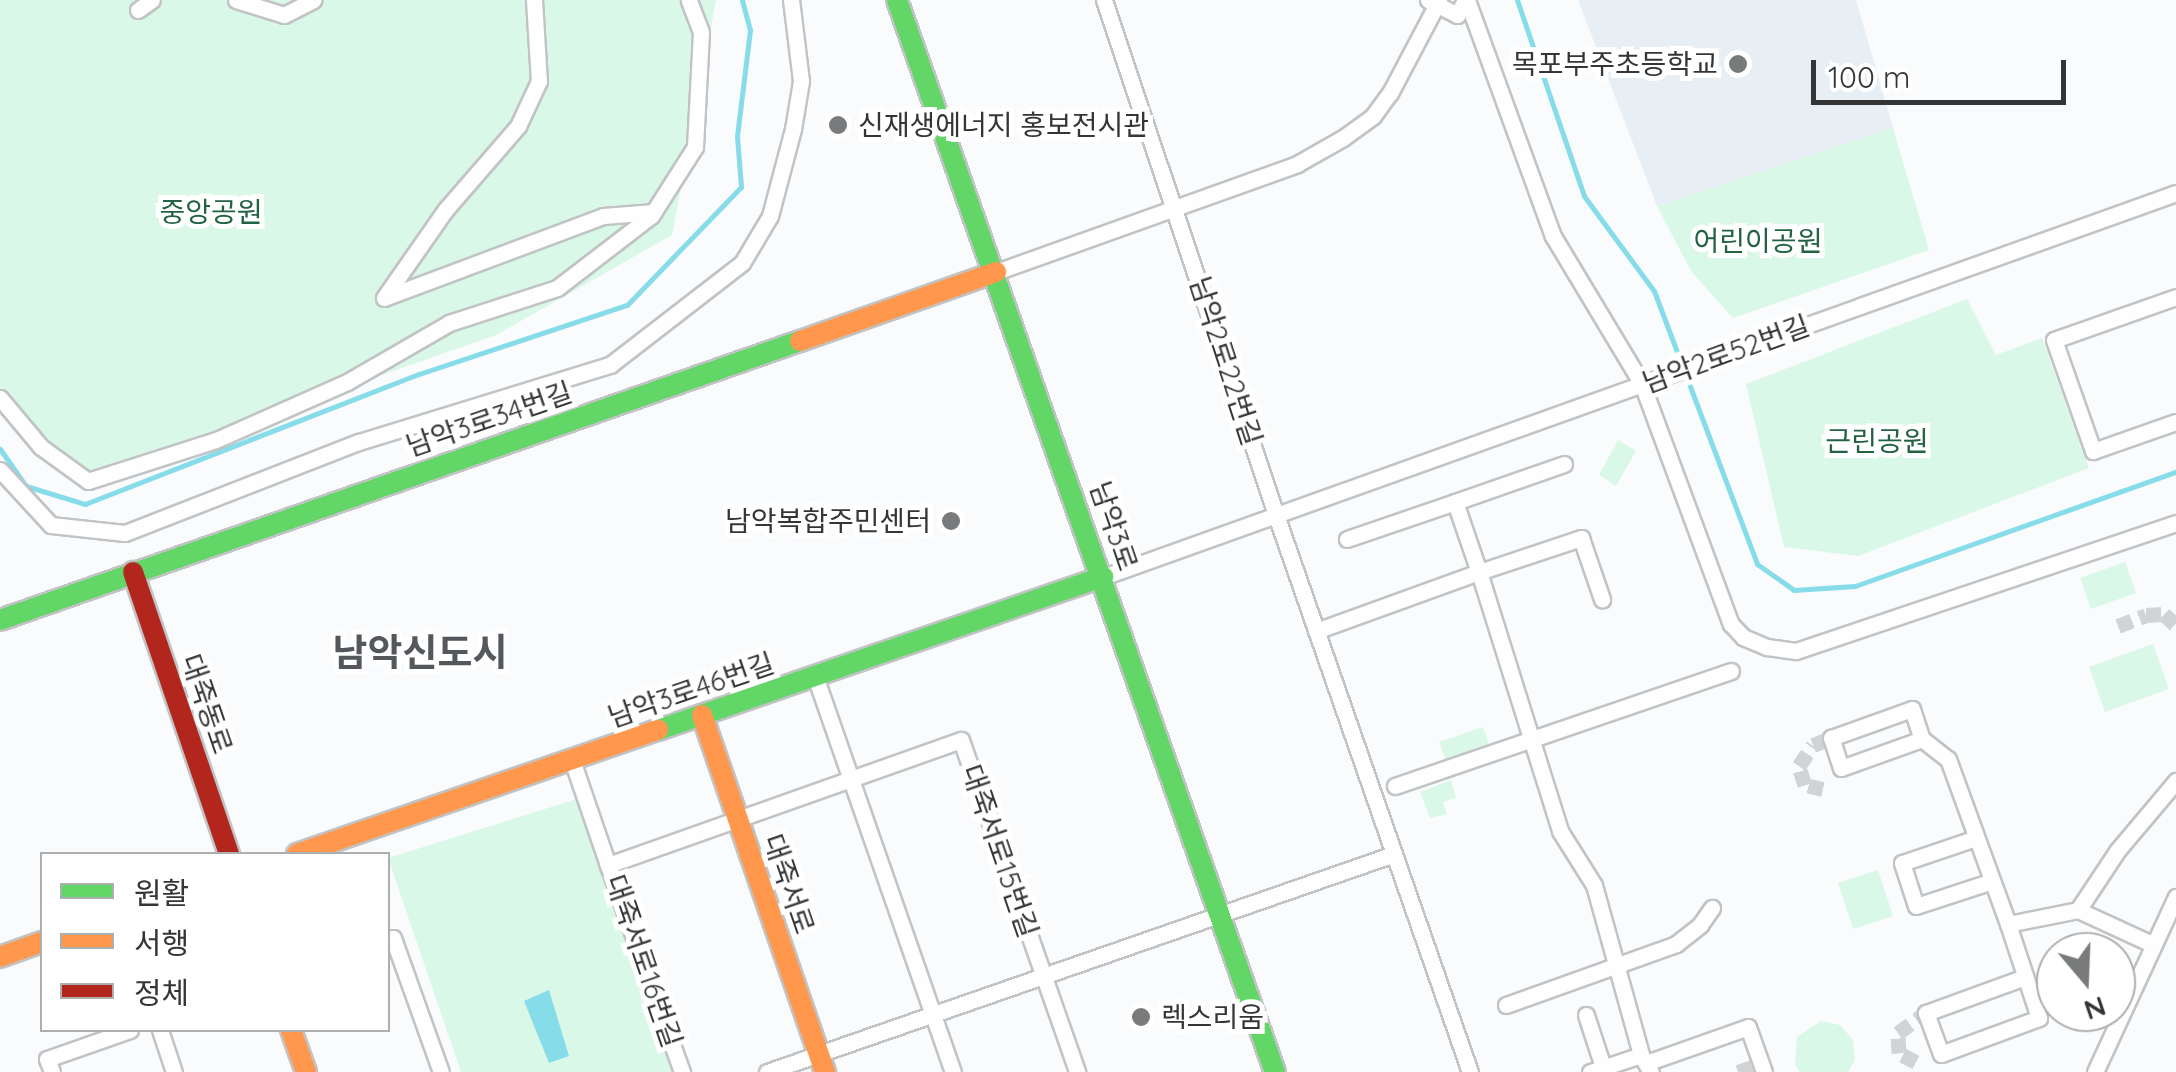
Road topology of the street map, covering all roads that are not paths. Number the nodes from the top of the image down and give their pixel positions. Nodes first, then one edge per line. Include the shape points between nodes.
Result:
1 (236, 0) edge
2 (313, 0) edge
3 (534, 0) edge
4 (690, 0) edge
5 (791, 0) edge
6 (897, 0) edge
7 (1104, 0) edge
8 (1466, 0) edge
9 (1435, 2) edge
10 (2176, 193) edge
11 (1176, 208) junction
12 (654, 212) junction
13 (996, 272) junction
14 (2176, 297) edge
15 (1642, 384) junction
16 (0, 398) edge
17 (2176, 422) edge
18 (1564, 464) dead end
19 (0, 470) edge
20 (1455, 502) junction
21 (1276, 515) junction
22 (2176, 524) edge
23 (1347, 539) dead end
24 (133, 572) junction
25 (1479, 572) junction
26 (1103, 577) junction
27 (1602, 599) dead end
28 (0, 620) edge
29 (1316, 631) junction
30 (1731, 672) dead end
31 (816, 676) junction
32 (702, 715) junction
33 (1922, 739) junction
34 (1533, 740) junction
35 (572, 760) junction
36 (852, 778) junction
37 (2176, 781) edge
38 (1395, 786) dead end
39 (738, 818) junction
40 (1976, 838) junction
41 (228, 852) edge
42 (303, 852) edge
43 (1394, 854) junction
44 (608, 865) junction
45 (1992, 881) junction
46 (2176, 897) edge
47 (1712, 908) dead end
48 (2078, 910) junction
49 (1219, 915) junction
50 (2008, 924) junction
51 (390, 939) edge
52 (40, 943) edge
53 (2152, 944) junction
54 (0, 957) edge
55 (1619, 963) junction
56 (1043, 976) junction
57 (2025, 976) junction
58 (1506, 1004) dead end
59 (934, 1014) junction
60 (1586, 1014) dead end
61 (124, 1032) edge
62 (161, 1032) edge
63 (291, 1032) edge
64 (821, 1063) edge
65 (1646, 1063) edge
66 (1597, 1070) edge
67 (52, 1072) edge
68 (174, 1072) edge
69 (306, 1072) edge
70 (441, 1072) edge
71 (682, 1072) edge
72 (767, 1072) edge
73 (953, 1072) edge
74 (1077, 1072) edge
75 (1275, 1072) edge
76 (1470, 1072) edge
77 (1764, 1072) edge
78 (2095, 1072) edge

1 - 2 street via 284,15
3 - 12 street via 539,81 518,126 446,209 384,298 603,216
4 - 12 street via 702,32 695,146
5 - 19 street via 801,80 770,216 742,263 610,365 360,442 125,533 51,525
6 - 13 street, 남악3로
7 - 11 street, 남악2로22번길
8 - 9 street via 1457,15
8 - 15 street via 1553,236
9 - 11 street via 1415,54 1373,116 1297,164
10 - 15 street, 남악2로52번길
11 - 13 street
11 - 21 street, 남악2로22번길
12 - 16 street via 556,288 450,323 348,382 216,440 88,481 40,447
13 - 24 street, 남악3로34번길
13 - 26 street, 남악3로
14 - 17 street via 2054,340 2093,451
15 - 21 street, 남악2로52번길
15 - 22 street via 1731,624 1767,647 1796,651 1866,631
18 - 20 street
20 - 23 street
20 - 25 street
21 - 26 street, 남악2로52번길
21 - 29 street
24 - 28 street, 남악3로34번길
24 - 41 street, 대죽동로
25 - 27 street via 1581,538
25 - 29 street
25 - 34 street
26 - 31 street, 남악3로46번길
26 - 49 street, 남악3로
29 - 43 street
30 - 34 street
31 - 32 street, 남악3로46번길
31 - 36 street
32 - 35 street, 남악3로46번길
32 - 39 street, 대죽서로
33 - 33 street via 1912,709 1831,738 1841,768
33 - 40 street via 1948,759
34 - 38 street
34 - 55 street via 1560,831 1594,885
35 - 42 street, 남악3로46번길
35 - 44 street
36 - 39 street, 대죽서로15번길
36 - 56 street, 대죽서로15번길 via 961,740
36 - 59 street
37 - 48 street
39 - 44 street, 대죽서로16번길
39 - 64 street, 대죽서로
40 - 45 street
40 - 45 street via 1902,864 1916,906
43 - 49 street
43 - 76 street
44 - 71 street, 대죽서로16번길
45 - 50 street
46 - 53 street
47 - 55 street via 1676,944
48 - 50 street
48 - 53 street
49 - 56 street
49 - 75 street, 남악3로
50 - 57 street
51 - 70 street
52 - 54 street
53 - 78 street
55 - 58 street
55 - 65 street
56 - 59 street
56 - 74 street, 대죽서로15번길
57 - 57 street via 2040,1018 1941,1054 1926,1013
59 - 64 street
59 - 73 street
60 - 66 street
61 - 67 street via 47,1059
62 - 68 street
63 - 69 street
64 - 72 street
65 - 66 street
65 - 77 street via 1748,1027

